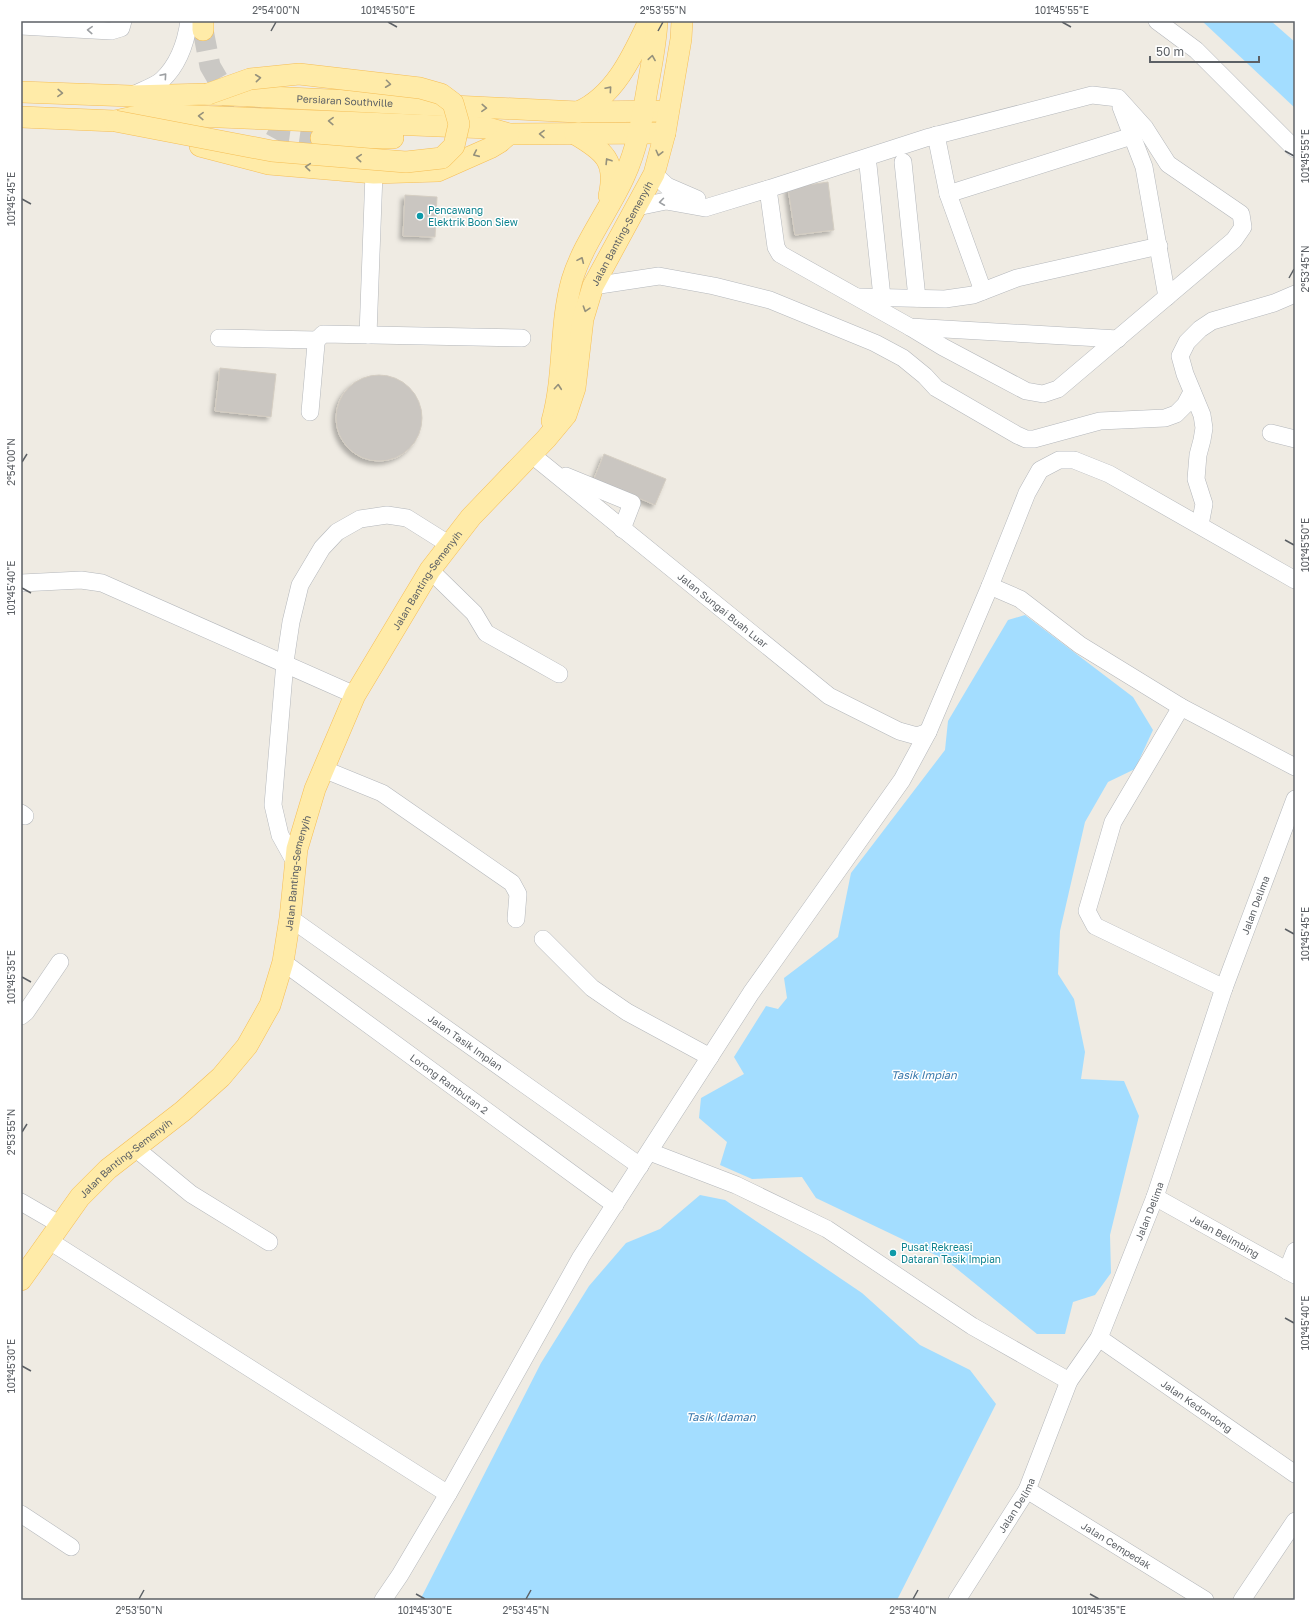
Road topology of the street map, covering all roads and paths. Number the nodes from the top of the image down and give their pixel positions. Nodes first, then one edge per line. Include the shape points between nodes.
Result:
1 (123, 21) edge
2 (649, 21) edge
3 (657, 21) edge
4 (682, 21) edge
5 (1158, 21) edge
6 (198, 24) edge
7 (21, 26) edge
8 (21, 92) edge
9 (208, 94) junction
10 (131, 96) junction
11 (1118, 98) junction
12 (643, 111) junction
13 (668, 111) junction
14 (578, 112) junction
15 (21, 117) edge
16 (115, 121) junction
17 (639, 133) junction
18 (665, 133) junction
19 (509, 134) junction
20 (575, 134) junction
21 (936, 135) junction
22 (1132, 136) junction
23 (321, 138) tunnel mouth
24 (1295, 149) edge
25 (903, 162) dead end
26 (868, 164) dead end
27 (374, 172) junction
28 (654, 174) junction
29 (768, 189) junction
30 (948, 194) junction
31 (637, 207) junction
32 (714, 207) junction
33 (605, 212) junction
34 (1159, 246) junction
35 (593, 286) junction
36 (982, 291) junction
37 (1295, 294) edge
38 (855, 297) junction
39 (882, 297) junction
40 (1166, 297) junction
41 (917, 298) junction
42 (910, 327) junction
43 (368, 335) junction
44 (219, 338) dead end
45 (522, 338) dead end
46 (1118, 339) junction
47 (317, 340) junction
48 (1192, 392) junction
49 (310, 412) dead end
50 (1271, 433) dead end
51 (546, 439) junction
52 (1295, 440) edge
53 (532, 455) junction
54 (551, 470) junction
55 (1200, 525) junction
56 (622, 529) junction
57 (450, 545) junction
58 (430, 570) junction
59 (1295, 580) edge
60 (21, 583) edge
61 (990, 586) junction
62 (285, 662) junction
63 (558, 674) dead end
64 (355, 694) junction
65 (1182, 707) junction
66 (928, 732) junction
67 (1295, 767) edge
68 (324, 769) junction
69 (1295, 799) edge
70 (295, 862) junction
71 (290, 918) junction
72 (516, 919) dead end
73 (543, 939) dead end
74 (60, 962) dead end
75 (283, 962) junction
76 (1224, 988) junction
77 (21, 1016) edge
78 (710, 1057) junction
79 (135, 1148) junction
80 (650, 1152) junction
81 (640, 1166) junction
82 (1155, 1198) junction
83 (21, 1202) edge
84 (615, 1205) junction
85 (54, 1232) junction
86 (269, 1242) dead end
87 (1295, 1251) edge
88 (1291, 1273) edge
89 (21, 1280) edge
90 (1099, 1338) junction
91 (1069, 1381) junction
92 (1295, 1474) edge
93 (1027, 1490) junction
94 (448, 1494) junction
95 (21, 1514) edge
96 (1295, 1521) edge
97 (71, 1547) dead end
98 (383, 1600) edge
99 (957, 1600) edge
100 (1205, 1600) edge
101 (1242, 1600) edge

1 -> 7 street via 121,28 111,31
14 -> 2 main road via 597,101 618,78
12 -> 3 main road, Jalan Banting-Semenyih
4 - 13 main road, Jalan Banting-Semenyih
5 - 24 street via 1196,50
10 -> 6 street via 161,80 180,55 187,34
8 -> 10 main road, Persiaran Southville
9 - 10 main road, Persiaran Southville
9 -> 14 main road, Persiaran Southville
9 -> 16 main road, bridge via 250,79 299,74 420,88 441,94 453,103 459,124 454,146 442,158 406,162 272,150
11 - 21 street via 1092,95
11 - 22 street
11 - 40 street via 1145,128 1168,164 1240,214 1243,227 1234,240
12 - 13 main road, Persiaran Southville
12 - 14 main road, Persiaran Southville
12 - 17 main road, Jalan Banting-Semenyih
13 - 18 main road, Jalan Banting-Semenyih
15 - 16 main road, Persiaran Southville
19 -> 16 main road, Persiaran Southville via 488,128 147,114
27 -> 16 main road via 270,164 150,133
17 - 18 main road, Persiaran Southville
17 - 20 main road, Persiaran Southville
17 - 33 main road, Jalan Banting-Semenyih via 634,153
18 -> 28 main road, Jalan Banting-Semenyih
20 -> 19 main road, Persiaran Southville
19 - 23 main road via 487,138
19 -> 27 main road via 490,148 438,171
33 -> 20 main road via 612,184 612,168 593,144
21 - 29 street
21 - 30 street
22 - 30 street
22 - 34 street via 1144,167
25 - 41 street
26 - 39 street
27 - 43 street
28 - 31 main road, Jalan Banting-Semenyih
28 - 32 street via 667,186
29 - 32 street
29 - 38 street via 776,247 780,254
30 - 36 street
32 -> 31 street via 705,208 666,201
31 - 35 main road, Jalan Banting-Semenyih
51 -> 33 main road, Jalan Banting-Semenyih via 557,405 566,309 573,279
34 - 36 street via 1016,278
34 - 40 street
35 - 48 street via 659,276 770,300 836,325 903,358 926,376 936,388 998,426 1026,439 1100,421 1165,418 1176,414
35 -> 51 main road, Jalan Banting-Semenyih via 583,319 575,388 566,415
36 - 41 street via 973,295 945,299
37 - 48 street via 1274,304 1212,321 1200,329 1187,342 1180,356
38 - 39 street
38 - 42 street
39 - 41 street
40 - 46 street
42 - 46 street
42 - 46 street via 943,348 1026,391 1043,394 1058,389
43 - 45 street
43 - 47 street via 324,334
44 - 47 street
47 - 49 street
48 - 55 street via 1202,415 1204,428 1196,479 1204,504
50 - 52 street
51 - 53 main road, Jalan Banting-Semenyih
53 - 54 street, Jalan Sungai Buah Luar
53 - 57 main road, Jalan Banting-Semenyih via 471,518
54 - 56 street, Jalan Sungai Buah Luar
54 - 56 street via 632,503
55 - 59 street
55 - 61 street via 1110,474 1074,460 1059,460 1040,470 1027,493
56 - 66 street, Jalan Sungai Buah Luar via 829,696 899,732 917,736
57 - 58 main road, Jalan Banting-Semenyih
57 - 62 street via 407,518 387,515 360,519 337,532 322,548 300,585
58 - 63 street via 474,613 486,633
58 - 64 main road, Jalan Banting-Semenyih
60 - 62 street via 82,580 102,582
61 - 65 street via 1020,599 1080,645
61 - 66 street
62 - 64 street
62 - 70 street via 274,805 280,836
64 - 68 main road, Jalan Banting-Semenyih
65 - 67 street
65 - 76 street via 1113,822 1088,911 1095,926
66 - 78 street via 902,780 751,993
68 - 70 main road, Jalan Banting-Semenyih via 315,789
68 - 72 street via 382,793 512,883 518,894
69 - 76 street, Jalan Delima
70 - 71 main road, Jalan Banting-Semenyih
71 - 75 main road, Jalan Banting-Semenyih
71 - 81 street, Jalan Tasik Impian
73 - 78 street via 592,988 627,1012
74 - 77 street
75 - 79 main road, Jalan Banting-Semenyih via 270,1005 247,1046 221,1077 183,1111
75 - 84 street, Lorong Rambutan 2
76 - 82 street, Jalan Delima
78 - 80 street
79 - 85 main road, Jalan Banting-Semenyih via 108,1169 80,1197
79 - 86 street via 191,1194
80 - 81 street
80 - 91 street via 736,1185 827,1229 972,1326
81 - 84 street
82 - 88 street, Jalan Belimbing
82 - 90 street, Jalan Delima
83 - 85 street
84 - 94 street via 581,1257
85 - 89 main road, Jalan Banting-Semenyih
85 - 94 street
87 - 88 street
90 - 91 street, Jalan Delima
90 - 92 street, Jalan Kedondong
91 - 93 street, Jalan Delima
93 - 99 street, Jalan Delima
93 - 100 street, Jalan Cempedak
94 - 98 street
95 - 97 street
96 - 101 street

